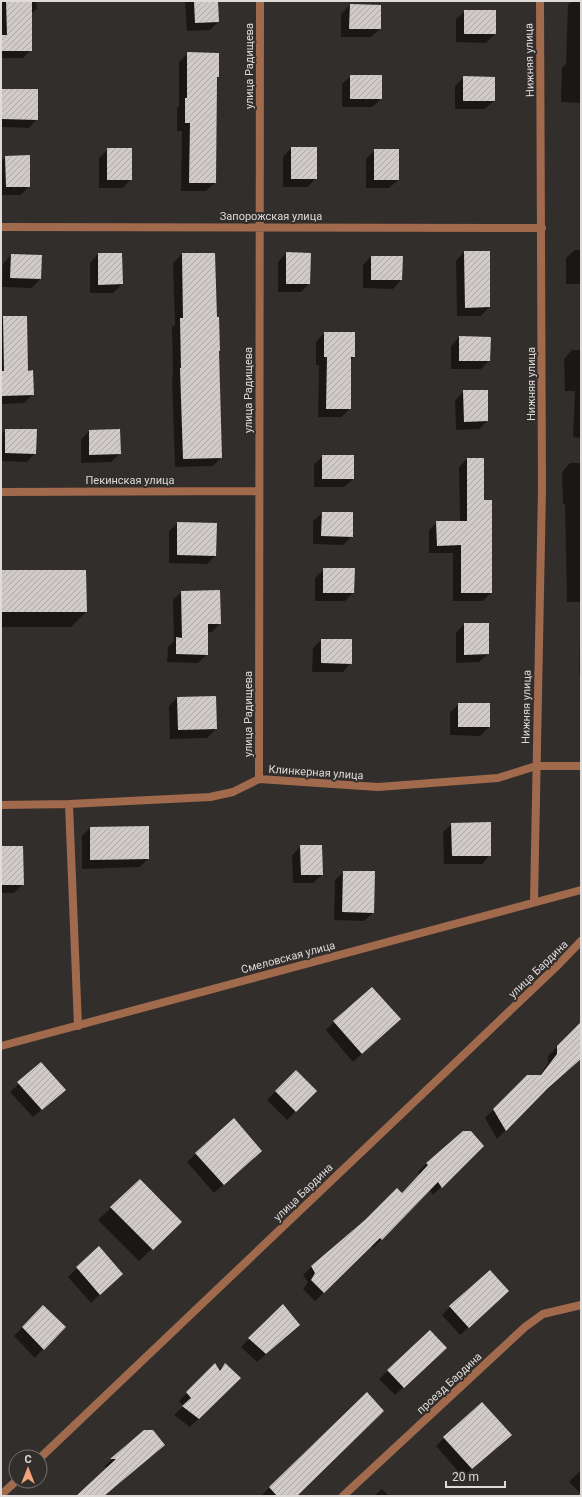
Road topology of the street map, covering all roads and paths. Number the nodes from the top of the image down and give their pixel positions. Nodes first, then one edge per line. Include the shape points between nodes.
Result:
1 (260, 1) edge
2 (540, 1) edge
3 (1, 227) edge
4 (259, 227) junction
5 (542, 228) junction
6 (259, 491) junction
7 (1, 492) edge
8 (536, 766) junction
9 (581, 766) edge
10 (259, 779) junction
11 (69, 804) junction
12 (1, 805) edge
13 (581, 890) edge
14 (534, 902) junction
15 (581, 941) edge
16 (78, 1026) junction
17 (1, 1046) edge
18 (581, 1305) edge
19 (48, 1450) edge
20 (343, 1496) edge

1 - 4 street, улица Радищева
2 - 5 street, Нижняя улица
3 - 4 street, Запорожская улица
4 - 5 street, Запорожская улица
4 - 6 street, улица Радищева
5 - 8 street, Нижняя улица via 542,489
6 - 7 street, Пекинская улица
6 - 10 street, улица Радищева
8 - 9 street, Клинкерная улица
8 - 10 street, Клинкерная улица via 498,778 378,787
8 - 14 street, Нижняя улица
10 - 11 street, Клинкерная улица via 232,792 210,797
11 - 12 street, Клинкерная улица
11 - 16 street
13 - 14 street, Смеловская улица
14 - 16 street, Смеловская улица
15 - 19 street, улица Бардина
16 - 17 street, Смеловская улица
18 - 20 street, проезд Бардина via 543,1314 525,1327

